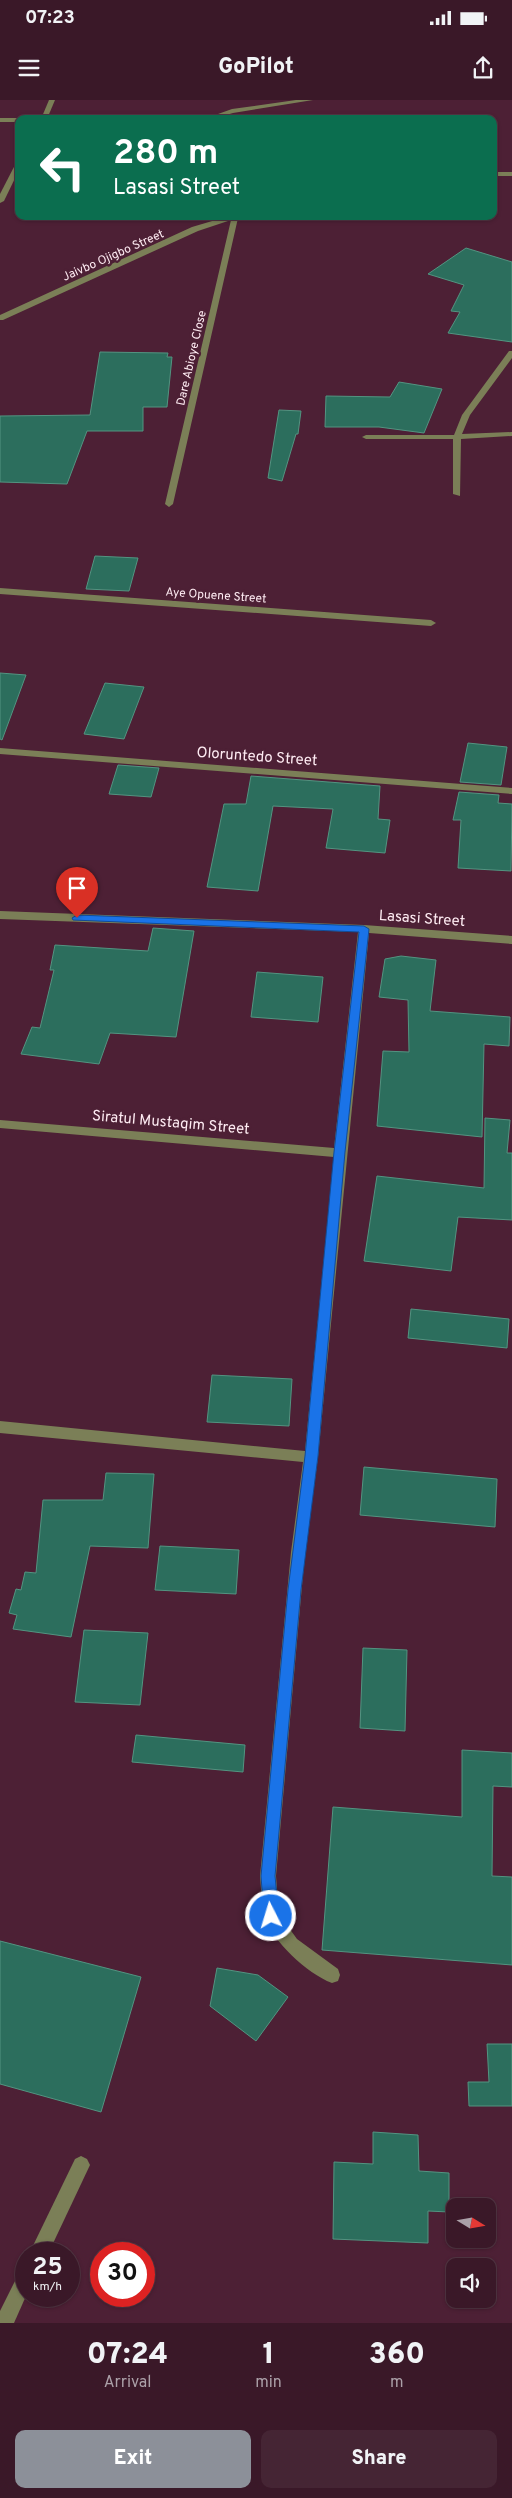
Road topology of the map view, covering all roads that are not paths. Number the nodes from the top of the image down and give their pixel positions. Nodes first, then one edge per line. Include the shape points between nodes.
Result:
1 (52, 100) edge
2 (310, 100) edge
3 (46, 115) edge
4 (220, 115) edge
5 (0, 120) edge
6 (15, 120) edge
7 (15, 172) edge
8 (497, 174) edge
9 (512, 174) edge
10 (0, 201) edge
11 (223, 220) edge
12 (235, 220) edge
13 (0, 318) edge
14 (512, 353) edge
15 (512, 434) edge
16 (366, 437) dead end
17 (458, 437) junction
18 (457, 494) dead end
19 (169, 504) dead end
20 (0, 591) edge
21 (431, 623) dead end
22 (0, 751) edge
23 (512, 791) edge
24 (0, 915) edge
25 (364, 929) junction
26 (512, 940) edge
27 (0, 1124) edge
28 (340, 1152) junction
29 (0, 1427) edge
30 (311, 1456) junction
31 (332, 1974) dead end
32 (82, 2165) dead end
33 (44, 2242) edge
34 (15, 2300) edge
35 (4, 2323) edge

1 - 3 street
2 - 4 street
5 - 6 street
7 - 10 street
8 - 9 street
11 - 13 street, Jaivbo Ojigbo Street via 196,226
12 - 19 street, Dare Abioye Close
14 - 17 street via 466,415
15 - 17 street
16 - 17 street
17 - 18 street
20 - 21 street, Aye Opuene Street
22 - 23 street, Oloruntedo Street
24 - 25 street, Lasasi Street
25 - 26 street, Lasasi Street
25 - 28 street
27 - 28 street, Siratul Mustaqim Street
28 - 30 street
29 - 30 street
30 - 31 street via 298,1552 268,1876 271,1916 291,1945
32 - 33 street
34 - 35 street

